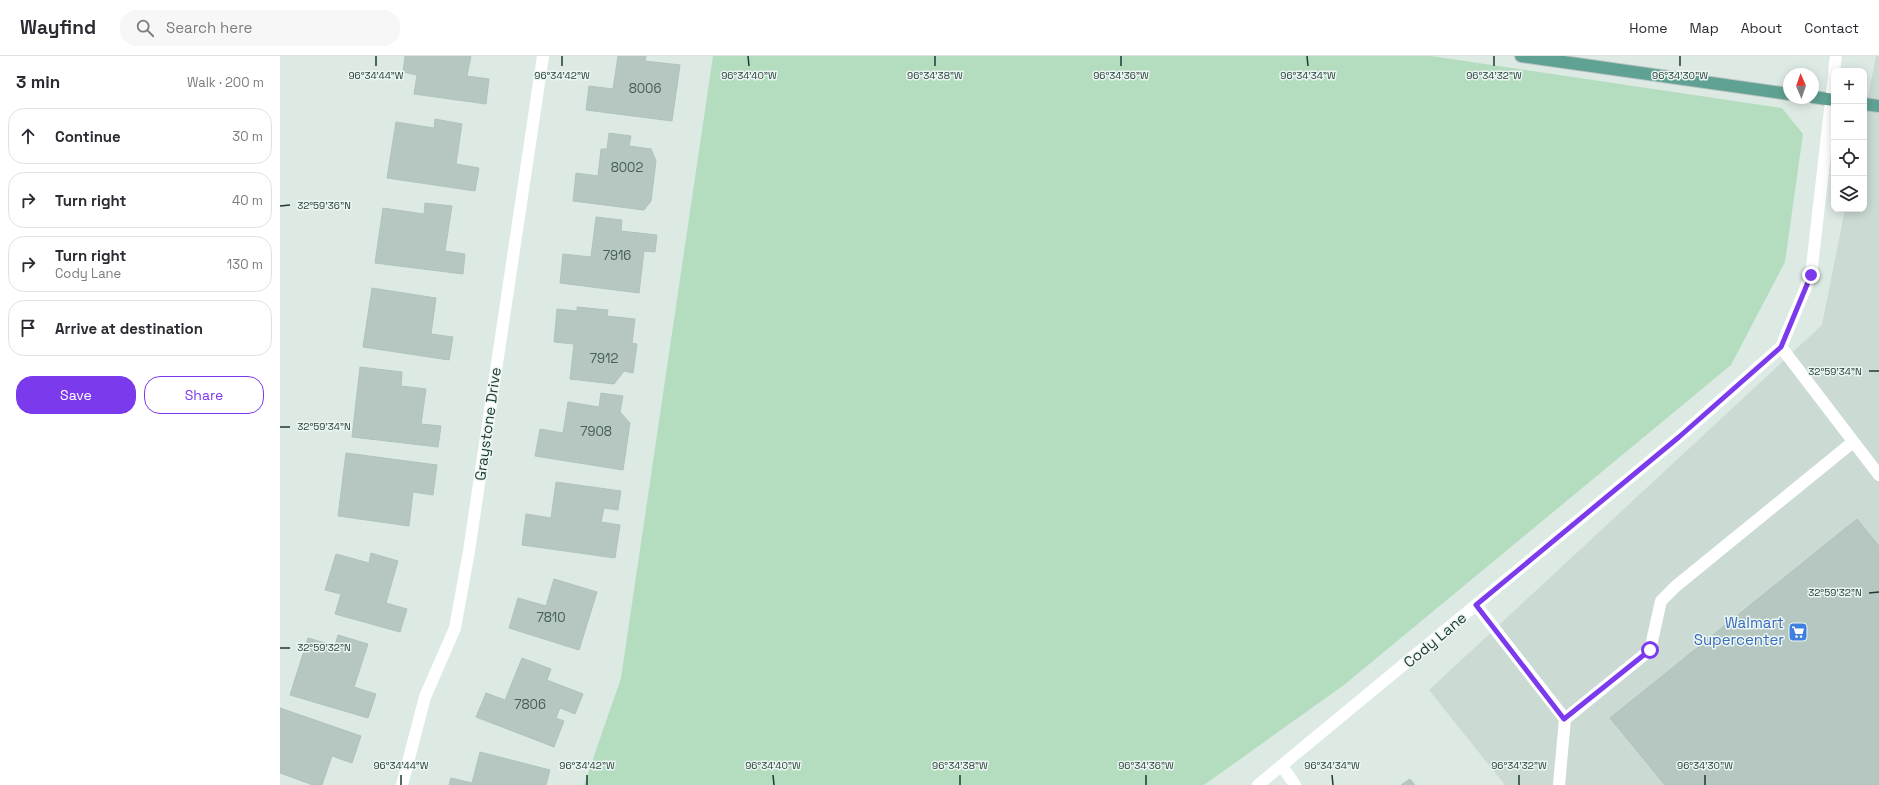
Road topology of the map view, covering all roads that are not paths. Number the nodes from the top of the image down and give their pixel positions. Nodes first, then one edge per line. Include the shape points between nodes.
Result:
1 (543, 56) edge
2 (1521, 56) edge
3 (1836, 56) edge
4 (1834, 68) edge
5 (1783, 93) edge
6 (1819, 98) edge
7 (1831, 100) edge
8 (1832, 104) edge
9 (1867, 104) edge
10 (1879, 106) edge
11 (1781, 347) junction
12 (1853, 442) junction
13 (1879, 475) edge
14 (1476, 605) junction
15 (1564, 719) junction
16 (1282, 766) junction
17 (402, 785) edge
18 (1258, 785) edge
19 (1295, 785) edge
20 (1559, 785) edge

1 - 17 street, Graystone Drive via 469,551 455,628 425,697
2 - 5 main road
3 - 4 street
6 - 7 main road
8 - 11 street, Cody Lane via 1811,275
9 - 10 main road
11 - 12 street
11 - 14 street, Cody Lane via 1679,437
12 - 13 street
12 - 15 street via 1676,586 1661,601 1650,650
14 - 15 street
14 - 16 street, Cody Lane
15 - 20 street
16 - 18 street, Cody Lane
16 - 19 street

